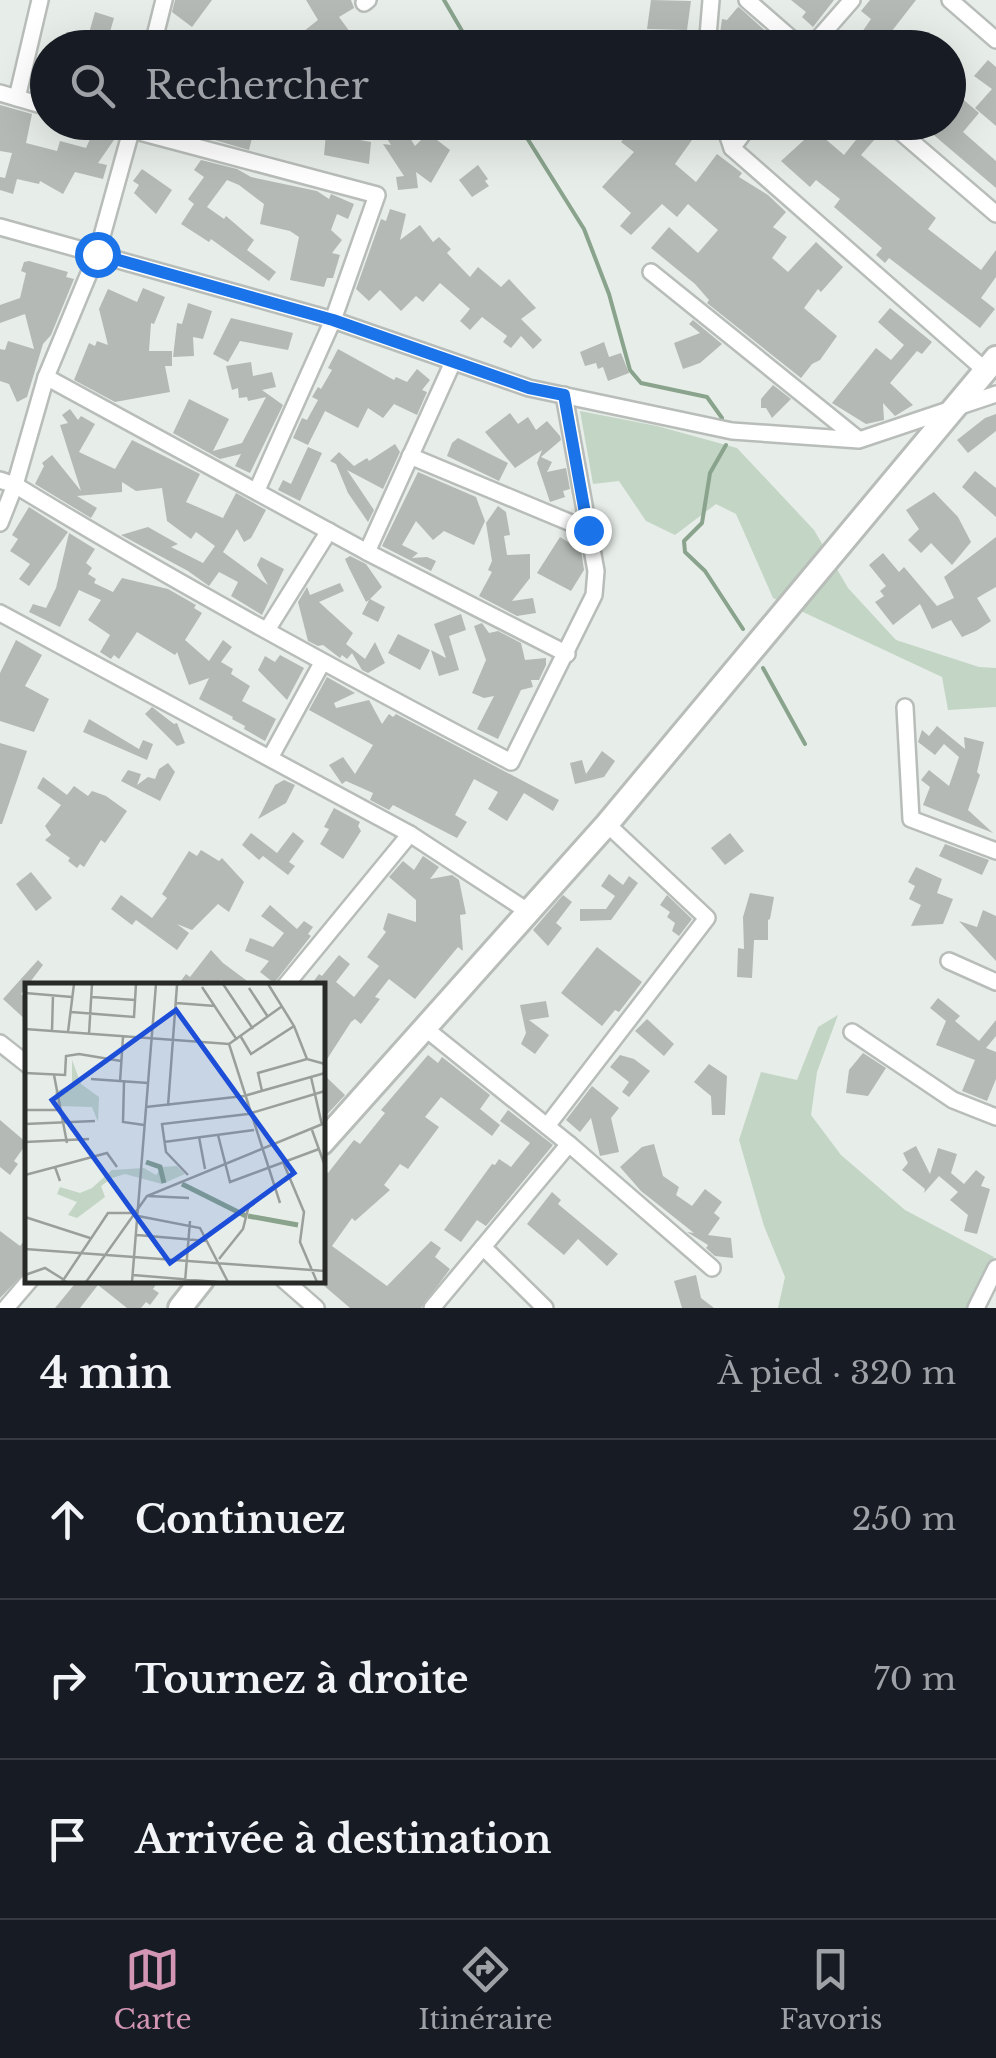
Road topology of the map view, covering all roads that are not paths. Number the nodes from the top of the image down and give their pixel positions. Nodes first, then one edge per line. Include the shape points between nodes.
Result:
1 (40, 0) edge
2 (164, 0) edge
3 (711, 0) edge
4 (747, 0) edge
5 (852, 0) edge
6 (950, 0) edge
7 (33, 30) edge
8 (156, 30) edge
9 (708, 30) edge
10 (781, 30) edge
11 (826, 30) edge
12 (996, 40) edge
13 (30, 43) edge
14 (0, 93) edge
15 (17, 98) junction
16 (30, 102) edge
17 (128, 140) edge
18 (179, 140) edge
19 (729, 140) edge
20 (738, 140) edge
21 (911, 140) edge
22 (732, 148) junction
23 (996, 214) edge
24 (0, 227) edge
25 (97, 254) junction
26 (651, 272) dead end
27 (333, 320) junction
28 (453, 362) junction
29 (991, 365) edge
30 (46, 377) junction
31 (564, 395) junction
32 (994, 397) edge
33 (957, 408) junction
34 (859, 440) junction
35 (410, 456) junction
36 (8, 482) edge
37 (257, 490) junction
38 (0, 523) edge
39 (588, 530) junction
40 (329, 531) junction
41 (367, 552) junction
42 (0, 613) edge
43 (268, 630) junction
44 (566, 654) junction
45 (322, 663) junction
46 (906, 707) dead end
47 (270, 758) junction
48 (607, 824) junction
49 (410, 834) junction
50 (996, 851) edge
51 (529, 912) junction
52 (949, 961) dead end
53 (996, 982) edge
54 (286, 983) edge
55 (426, 1028) junction
56 (852, 1032) dead end
57 (0, 1042) edge
58 (25, 1063) edge
59 (996, 1118) edge
60 (547, 1126) junction
61 (325, 1140) edge
62 (569, 1144) junction
63 (484, 1247) junction
64 (712, 1268) dead end
65 (996, 1268) edge
66 (27, 1283) edge
67 (200, 1283) edge
68 (287, 1283) edge
69 (6, 1308) edge
70 (180, 1308) edge
71 (316, 1308) edge
72 (432, 1308) edge
73 (545, 1308) edge
74 (976, 1308) edge

1 - 7 street
2 - 8 street
3 - 9 street
4 - 10 street
5 - 11 street
6 - 12 street
13 - 15 street
14 - 15 street
15 - 16 street
17 - 25 street
18 - 27 street via 376,195
19 - 22 street
20 - 22 street
21 - 23 street
22 - 29 street
24 - 25 street
25 - 27 street
25 - 30 street
26 - 34 street
27 - 28 street
27 - 37 street
28 - 31 street
28 - 35 street
29 - 33 street
30 - 36 street
30 - 37 street
31 - 34 street via 732,431
31 - 39 street
32 - 33 street
33 - 34 street
33 - 48 street
35 - 39 street
35 - 41 street
36 - 38 street
36 - 43 street
37 - 40 street
39 - 44 street via 594,595
40 - 41 street
40 - 43 street
41 - 44 street
42 - 47 street
43 - 45 street
44 - 45 street via 511,762
45 - 47 street
46 - 50 street via 911,819
47 - 49 street
48 - 51 street
48 - 60 street via 707,918
49 - 51 street
49 - 54 street
51 - 55 street
52 - 53 street
55 - 60 street
55 - 61 street
56 - 59 street via 953,1100
57 - 58 street
60 - 62 street
62 - 63 street
62 - 64 street
63 - 72 street
63 - 73 street
65 - 74 street
66 - 69 street
67 - 70 street
68 - 71 street

